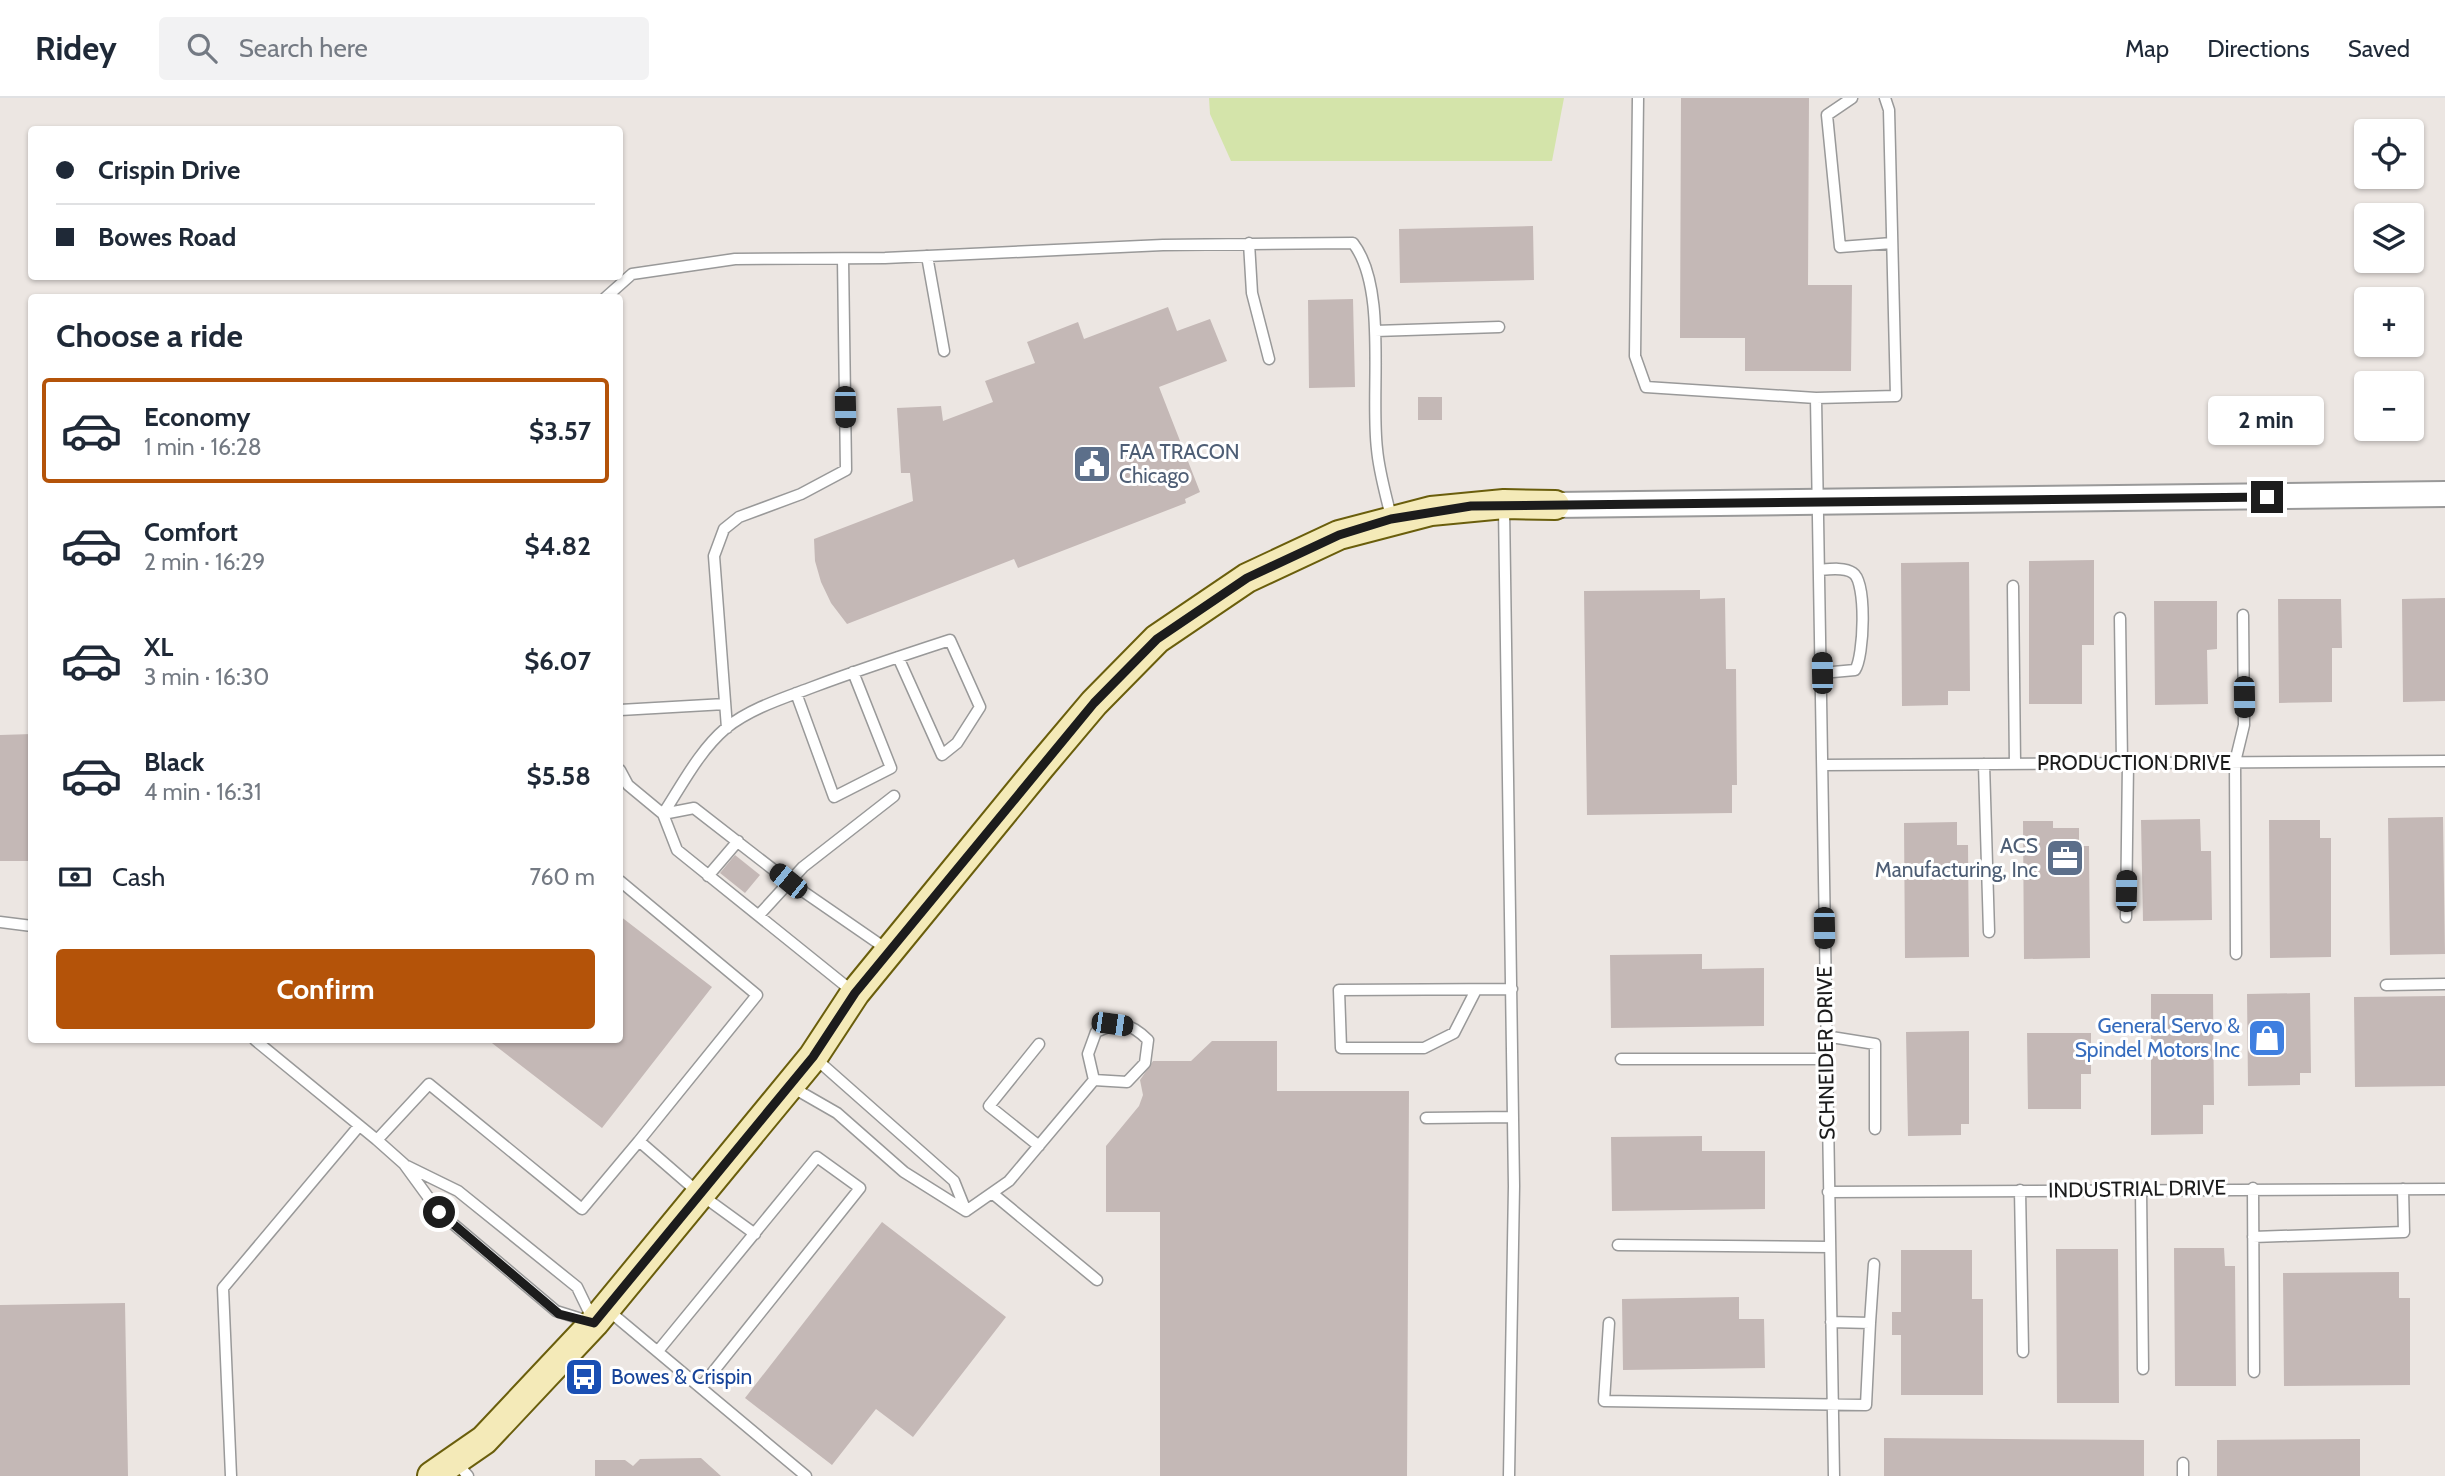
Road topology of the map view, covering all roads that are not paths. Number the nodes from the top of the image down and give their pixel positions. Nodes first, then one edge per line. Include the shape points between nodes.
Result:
1 (1638, 98) edge
2 (1852, 98) edge
3 (1885, 98) edge
4 (1249, 243) junction
5 (1892, 243) junction
6 (927, 256) junction
7 (843, 259) junction
8 (610, 294) edge
9 (1499, 327) dead end
10 (1375, 331) junction
11 (944, 351) dead end
12 (1269, 359) dead end
13 (1816, 398) junction
14 (2445, 494) edge
15 (1819, 503) junction
16 (1504, 504) junction
17 (1555, 505) joint
18 (1391, 519) junction
19 (1820, 570) junction
20 (2013, 586) dead end
21 (2243, 615) dead end
22 (2120, 618) dead end
23 (898, 657) junction
24 (853, 672) junction
25 (1822, 673) junction
26 (796, 693) junction
27 (725, 704) junction
28 (623, 710) edge
29 (727, 728) junction
30 (2445, 761) edge
31 (2235, 762) junction
32 (2125, 763) junction
33 (1984, 764) junction
34 (2015, 764) junction
35 (1823, 765) junction
36 (623, 776) edge
37 (894, 796) dead end
38 (663, 814) junction
39 (738, 841) junction
40 (708, 876) junction
41 (788, 881) junction
42 (623, 883) edge
43 (759, 915) junction
44 (2126, 916) dead end
45 (0, 922) edge
46 (28, 926) edge
47 (1989, 932) dead end
48 (891, 952) junction
49 (2236, 954) dead end
50 (2445, 984) edge
51 (2386, 985) dead end
52 (1512, 989) junction
53 (1476, 990) junction
54 (855, 993) junction
55 (1825, 1036) junction
56 (259, 1043) edge
57 (1040, 1044) dead end
58 (813, 1057) junction
59 (1621, 1059) dead end
60 (1826, 1059) junction
61 (1094, 1080) junction
62 (790, 1086) junction
63 (1513, 1117) junction
64 (1426, 1118) dead end
65 (359, 1126) junction
66 (1875, 1129) dead end
67 (377, 1140) junction
68 (639, 1141) junction
69 (1038, 1146) junction
70 (404, 1164) junction
71 (2253, 1188) junction
72 (2141, 1189) junction
73 (2403, 1189) junction
74 (2445, 1189) edge
75 (2020, 1190) junction
76 (1828, 1192) junction
77 (992, 1193) junction
78 (700, 1194) junction
79 (966, 1211) junction
80 (755, 1234) junction
81 (2253, 1237) junction
82 (1618, 1245) dead end
83 (1829, 1247) junction
84 (1874, 1264) dead end
85 (1097, 1280) dead end
86 (600, 1315) junction
87 (1831, 1322) junction
88 (1609, 1323) dead end
89 (1870, 1323) junction
90 (658, 1351) junction
91 (2023, 1352) dead end
92 (2143, 1369) dead end
93 (2254, 1373) dead end
94 (701, 1387) junction
95 (1833, 1404) junction
96 (2183, 1463) dead end
97 (451, 1471) edge
98 (231, 1476) edge
99 (806, 1476) edge
100 (1509, 1476) edge
101 (1834, 1476) edge
102 (2183, 1476) edge

1 - 13 lane via 1635,356 1646,387
2 - 5 lane via 1827,115 1840,247
3 - 5 lane
4 - 6 lane
4 - 10 lane via 1353,243 1364,257
4 - 12 lane via 1252,293
5 - 13 lane via 1896,396
6 - 7 lane
6 - 11 lane
7 - 8 lane via 735,259 632,274
7 - 27 lane via 846,470 801,494 739,517 724,529 714,556
9 - 10 lane
10 - 18 lane via 1377,449
13 - 15 lane, SCHNEIDER DRIVE
14 - 15 street
15 - 17 street
15 - 19 lane, SCHNEIDER DRIVE
16 - 17 main road
16 - 18 main road
16 - 52 lane
18 - 48 main road via 1339,535 1247,578 1157,639 1094,703
19 - 25 lane, SCHNEIDER DRIVE
19 - 25 lane via 1857,575 1861,607 1860,662 1855,670
20 - 34 lane
21 - 31 lane via 2244,725
22 - 32 lane
23 - 23 lane via 903,669 942,755 957,743 980,707 950,640
23 - 24 lane
24 - 26 lane
24 - 26 lane via 891,768 834,797
25 - 35 lane, SCHNEIDER DRIVE
26 - 29 lane
27 - 28 lane
27 - 29 lane
29 - 38 lane via 697,761
30 - 31 lane, PRODUCTION DRIVE
31 - 32 lane, PRODUCTION DRIVE
31 - 49 lane
32 - 34 lane, PRODUCTION DRIVE
32 - 44 lane
33 - 34 lane, PRODUCTION DRIVE
33 - 35 lane, PRODUCTION DRIVE
33 - 47 lane
35 - 55 lane, SCHNEIDER DRIVE
36 - 38 lane
37 - 41 lane
38 - 39 lane via 694,808
38 - 40 lane via 677,850
39 - 40 lane
39 - 41 lane
40 - 43 lane
41 - 43 lane
41 - 48 lane
42 - 68 lane via 757,995
43 - 54 lane
45 - 46 lane
48 - 54 main road
50 - 51 lane
52 - 53 lane
52 - 63 lane
53 - 53 lane via 1339,990 1341,1048 1424,1048 1454,1033
54 - 58 main road
55 - 60 lane, SCHNEIDER DRIVE
55 - 66 lane via 1875,1044
56 - 65 lane
57 - 69 lane via 989,1106
58 - 62 main road
58 - 79 lane via 954,1181
59 - 60 lane
60 - 76 lane, SCHNEIDER DRIVE
61 - 61 lane via 1087,1054 1096,1032 1112,1024 1135,1027 1148,1040 1146,1063 1127,1082
61 - 69 lane
62 - 78 main road
62 - 79 lane via 837,1113 904,1172
63 - 64 lane
63 - 100 lane
65 - 67 lane
65 - 98 lane via 223,1288
67 - 68 lane via 429,1084 582,1209
67 - 70 lane
68 - 78 lane
69 - 77 lane via 1009,1181
70 - 86 lane via 458,1191 577,1287
70 - 86 lane via 439,1212 556,1311
71 - 72 lane, INDUSTRIAL DRIVE
71 - 73 lane, INDUSTRIAL DRIVE
71 - 81 lane
72 - 75 lane, INDUSTRIAL DRIVE
72 - 92 lane
73 - 74 lane, INDUSTRIAL DRIVE
73 - 81 lane via 2404,1232
75 - 76 lane, INDUSTRIAL DRIVE
75 - 91 lane
76 - 83 lane, SCHNEIDER DRIVE
77 - 79 lane
77 - 85 lane
78 - 80 lane
78 - 86 main road
80 - 90 lane
80 - 94 lane via 817,1157 860,1188
81 - 93 lane
82 - 83 lane
83 - 87 lane, SCHNEIDER DRIVE
84 - 89 lane
86 - 90 lane
86 - 97 main road
87 - 89 lane
87 - 95 lane, SCHNEIDER DRIVE
88 - 95 lane via 1604,1401
89 - 95 lane via 1866,1405
90 - 94 lane
94 - 99 lane
95 - 101 lane, SCHNEIDER DRIVE
96 - 102 lane

